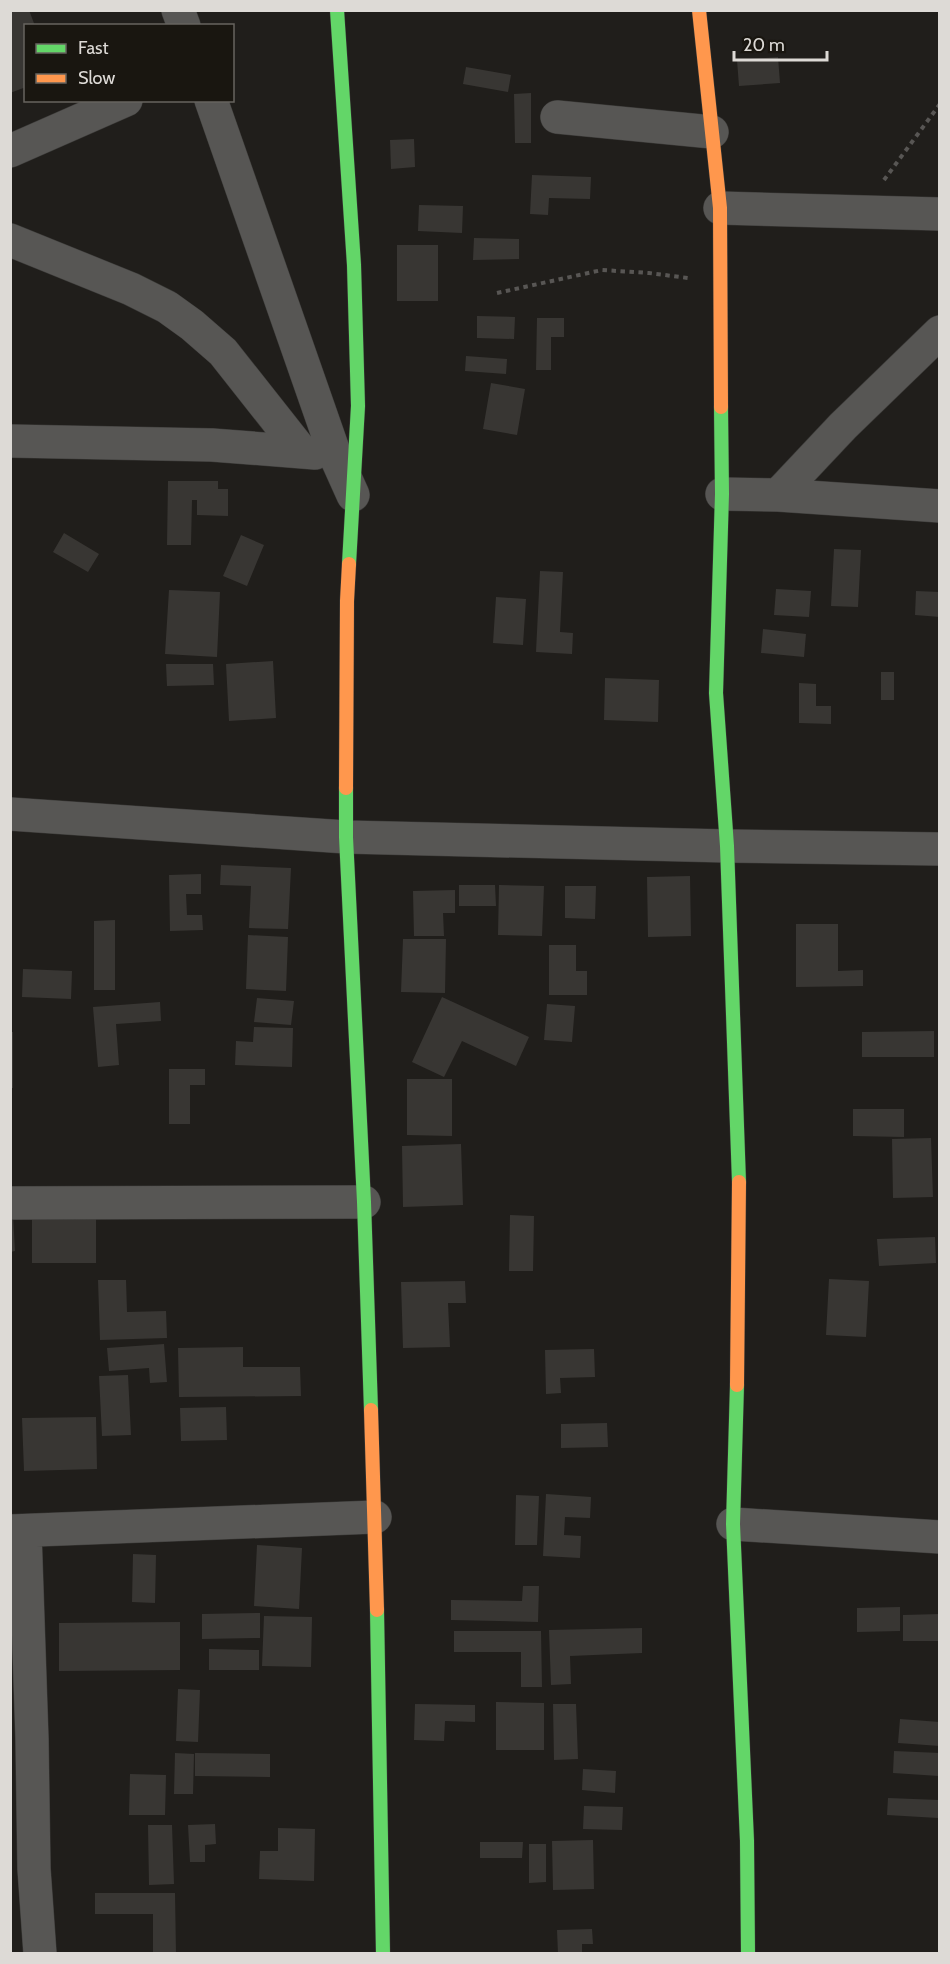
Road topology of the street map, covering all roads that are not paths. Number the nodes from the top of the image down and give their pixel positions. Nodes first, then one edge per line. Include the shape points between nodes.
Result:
1 (337, 10) edge
2 (699, 10) edge
3 (122, 102) edge
4 (212, 102) edge
5 (557, 117) dead end
6 (712, 132) junction
7 (10, 152) edge
8 (720, 208) junction
9 (939, 214) edge
10 (10, 240) edge
11 (939, 332) edge
12 (10, 441) edge
13 (302, 452) junction
14 (335, 455) junction
15 (722, 494) junction
16 (353, 495) junction
17 (778, 495) junction
18 (939, 506) edge
19 (10, 814) edge
20 (346, 837) junction
21 (727, 846) junction
22 (939, 849) edge
23 (364, 1202) junction
24 (10, 1203) edge
25 (375, 1517) junction
26 (733, 1524) junction
27 (18, 1531) edge
28 (939, 1537) edge
29 (21, 1744) edge
30 (22, 1870) edge
31 (40, 1953) edge
32 (383, 1953) edge
33 (748, 1953) edge

1 - 16 street via 354,265 358,406
2 - 6 street
3 - 7 street
4 - 14 street
5 - 6 street
6 - 8 street
8 - 9 street
8 - 15 street
10 - 13 street via 131,289 192,325 223,352
11 - 17 street
12 - 13 street via 212,445
13 - 14 street
14 - 16 street
15 - 17 street
15 - 21 street via 716,693
16 - 20 street via 347,601
17 - 18 street
19 - 20 street
20 - 21 street
20 - 23 street
21 - 22 street
21 - 26 street via 739,1142
23 - 24 street
23 - 25 street
25 - 27 street
25 - 32 street
26 - 28 street
26 - 33 street
27 - 29 street
29 - 30 street
30 - 31 street

